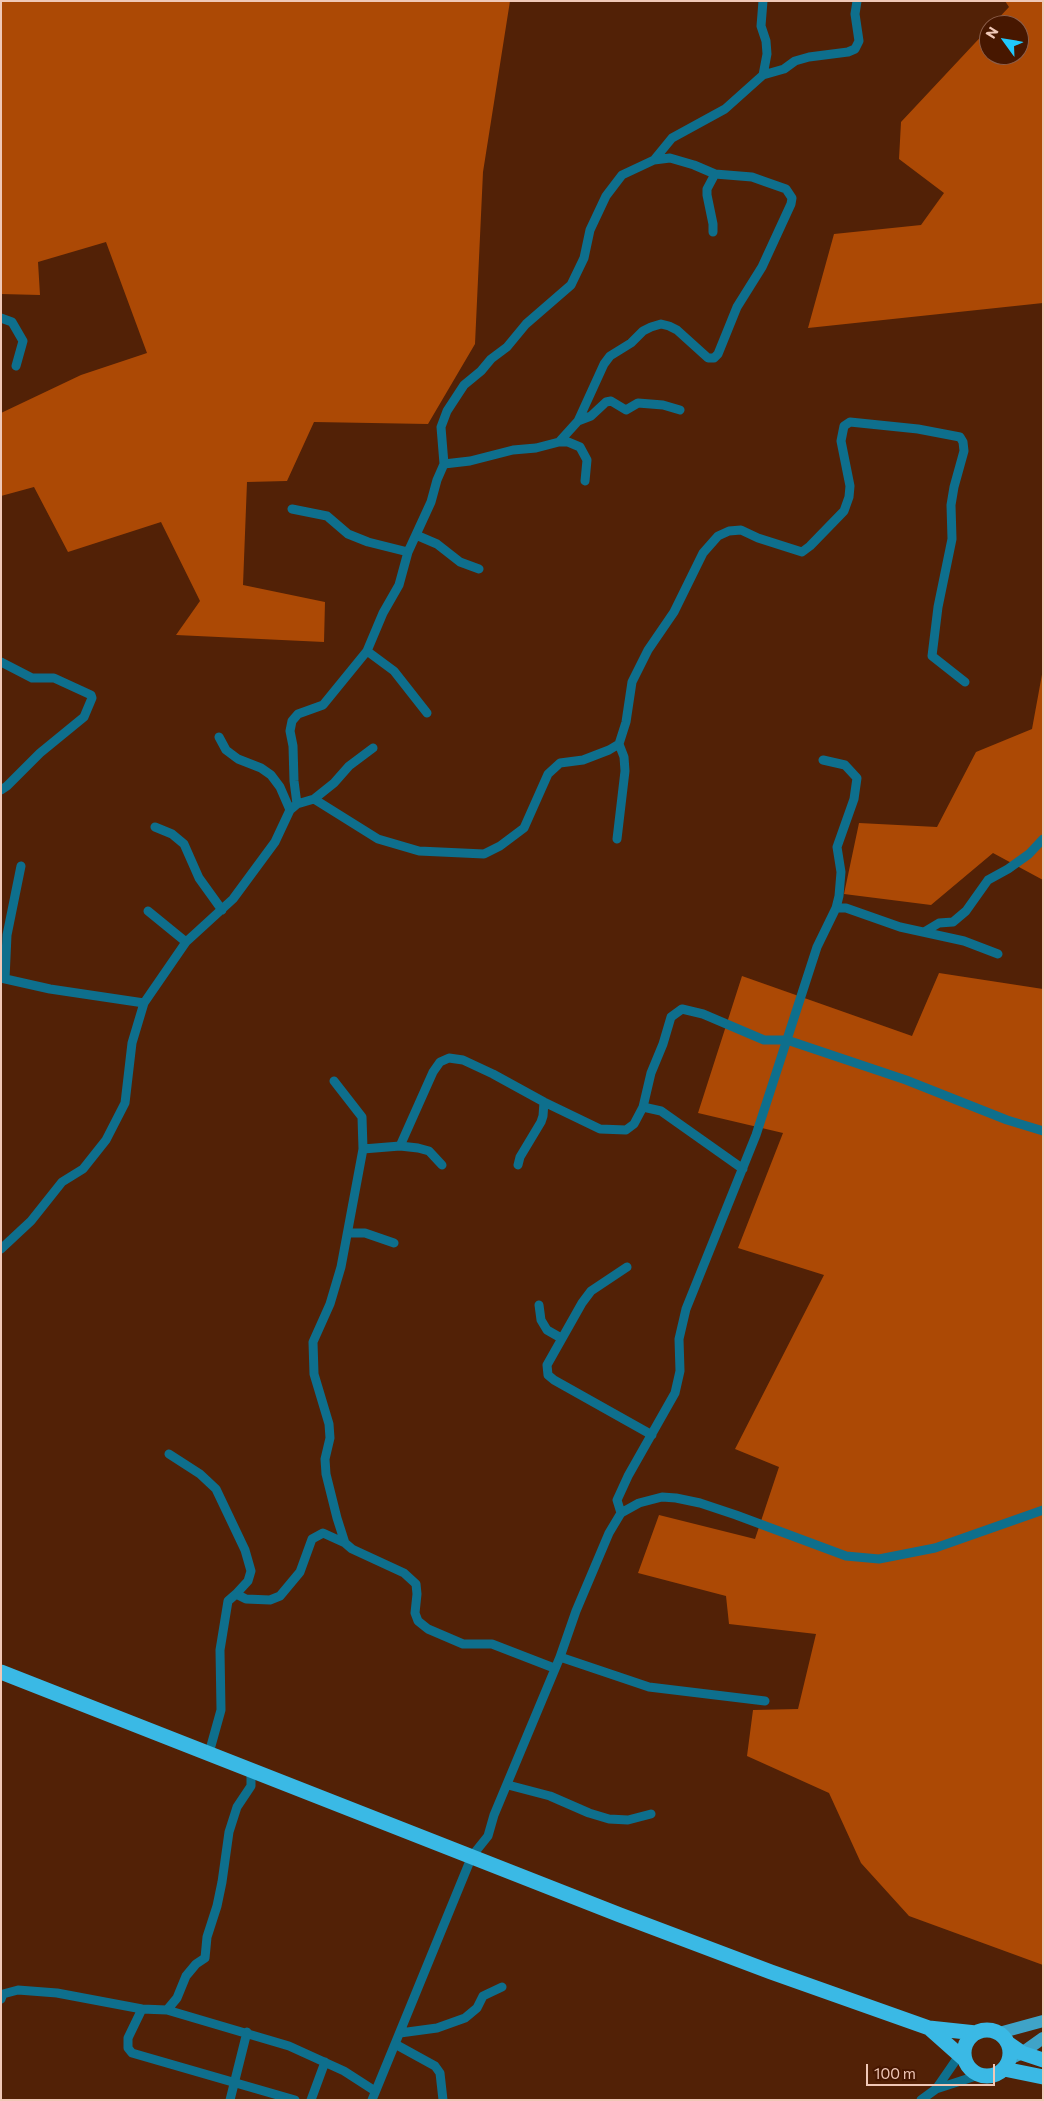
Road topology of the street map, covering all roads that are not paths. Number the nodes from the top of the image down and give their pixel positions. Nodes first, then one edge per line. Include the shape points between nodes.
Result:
1 (763, 1) edge
2 (857, 1) edge
3 (763, 75) junction
4 (654, 160) junction
5 (714, 174) junction
6 (713, 232) dead end
7 (1, 318) edge
8 (16, 366) dead end
9 (680, 410) dead end
10 (578, 421) junction
11 (559, 442) junction
12 (444, 464) junction
13 (585, 481) dead end
14 (292, 509) dead end
15 (416, 535) junction
16 (408, 552) junction
17 (479, 569) dead end
18 (367, 651) junction
19 (1, 662) edge
20 (966, 682) dead end
21 (427, 713) dead end
22 (219, 737) dead end
23 (619, 744) junction
24 (373, 748) dead end
25 (823, 760) dead end
26 (1, 790) edge
27 (314, 799) junction
28 (297, 804) junction
29 (290, 810) junction
30 (155, 826) dead end
31 (617, 839) dead end
32 (1043, 840) edge
33 (21, 866) dead end
34 (836, 908) junction
35 (222, 910) junction
36 (148, 911) dead end
37 (924, 932) junction
38 (186, 942) junction
39 (998, 954) dead end
40 (3, 978) edge
41 (144, 1003) junction
42 (787, 1040) junction
43 (334, 1081) dead end
44 (544, 1102) junction
45 (643, 1107) junction
46 (1043, 1131) edge
47 (400, 1146) junction
48 (363, 1149) junction
49 (442, 1165) dead end
50 (518, 1165) dead end
51 (743, 1168) junction
52 (348, 1233) junction
53 (394, 1243) dead end
54 (1, 1249) edge
55 (627, 1267) dead end
56 (539, 1304) dead end
57 (561, 1338) junction
58 (652, 1435) junction
59 (169, 1454) dead end
60 (1043, 1510) edge
61 (621, 1513) junction
62 (345, 1543) junction
63 (236, 1594) junction
64 (560, 1657) junction
65 (554, 1668) junction
66 (1, 1672) edge
67 (765, 1701) dead end
68 (210, 1752) junction
69 (251, 1770) junction
70 (508, 1785) junction
71 (651, 1814) dead end
72 (472, 1856) junction
73 (502, 1987) dead end
74 (1, 1999) edge
75 (142, 2010) junction
76 (168, 2010) junction
77 (1043, 2021) edge
78 (929, 2028) junction
79 (247, 2032) junction
80 (400, 2033) junction
81 (976, 2033) junction
82 (1043, 2038) edge
83 (1004, 2039) junction
84 (395, 2044) junction
85 (963, 2054) junction
86 (1043, 2060) edge
87 (1012, 2061) junction
88 (325, 2062) junction
89 (979, 2075) junction
90 (1043, 2077) edge
91 (235, 2082) junction
92 (936, 2089) junction
93 (374, 2095) edge
94 (230, 2100) edge
95 (295, 2100) edge
96 (311, 2100) edge
97 (443, 2100) edge
98 (921, 2100) edge

1 - 3 street via 761,26 767,54
2 - 3 street via 855,14 859,41 855,49 802,58 784,69
3 - 4 street via 725,109 672,138
4 - 5 street via 670,158
4 - 12 street via 622,175 606,196 571,285 464,385 441,427
5 - 6 street via 707,189
5 - 10 street via 766,182 786,189 792,198 762,267 737,308 718,354 708,358 669,326 651,327 610,356
7 - 8 street via 12,322 23,341
9 - 10 street via 638,403 626,410 611,401
10 - 11 street
11 - 12 street
11 - 13 street via 580,447 587,460
12 - 15 street
14 - 16 street via 326,516 348,534
15 - 16 street
15 - 17 street via 437,544 460,562
16 - 18 street via 399,586
18 - 21 street via 394,671
18 - 28 street via 323,705 298,714 292,721 290,730
19 - 26 street via 32,678 54,678 92,698 84,717
20 - 23 street via 932,656 952,539 951,506 964,451 963,442 960,437 918,428 850,422 844,426 841,441 850,486 844,511 802,552 741,530 718,536 703,553 674,612 648,650 632,682
22 - 29 street via 226,750 238,759 271,775
23 - 27 street via 583,760 560,763 548,774 524,828 484,854 419,851 378,839
23 - 31 street via 625,771
24 - 27 street
25 - 34 street via 845,765 857,778 854,799 837,847 841,872
27 - 28 street
28 - 29 street
29 - 35 street via 275,842
30 - 35 street via 184,844 199,878
32 - 37 street via 1015,864 988,880 966,911 953,922 939,923
33 - 40 street via 7,935
34 - 37 street via 846,908
34 - 42 street via 817,947
35 - 38 street
36 - 38 street
37 - 39 street via 964,941
38 - 41 street
40 - 41 street via 50,989
41 - 54 street via 132,1043 125,1103 106,1140 83,1169 62,1182 31,1221
42 - 45 street via 764,1040 703,1014 682,1010 671,1017
42 - 46 street
42 - 51 street
43 - 48 street via 362,1117
44 - 45 street via 600,1129 614,1130 626,1130 634,1124
44 - 47 street via 463,1060 449,1058 440,1062 433,1072
44 - 50 street via 544,1116
45 - 51 street via 661,1111
47 - 48 street
47 - 49 street via 429,1151
48 - 52 street
51 - 58 street via 686,1309 679,1339 680,1371 675,1392
52 - 53 street via 364,1233
52 - 62 street via 330,1304 313,1342 314,1374 330,1424 326,1474
55 - 57 street via 591,1291
56 - 57 street via 541,1320 547,1330
57 - 58 street via 547,1365 548,1375
58 - 61 street via 617,1500
59 - 63 street via 216,1488 252,1571
60 - 61 street via 935,1548 879,1559 846,1556 736,1515 676,1498 662,1497 639,1503
61 - 64 street via 609,1533
62 - 63 street via 329,1534 316,1535 308,1546 300,1572 280,1596 270,1600 246,1600
62 - 65 street via 404,1573 416,1584 415,1613 418,1621 428,1629 463,1644 492,1644
63 - 68 street via 228,1601 220,1645 221,1710
64 - 65 street
64 - 67 street via 649,1687
65 - 70 street
66 - 68 highway
68 - 69 highway
69 - 72 highway
69 - 76 street via 251,1786 237,1807 229,1832 205,1958 186,1976
70 - 71 street via 550,1796 609,1820 628,1820
70 - 72 street via 488,1836
72 - 78 highway via 771,1972
72 - 80 street
73 - 80 street via 482,1996 477,2008 465,2018 437,2028
74 - 75 street via 3,1994 18,1990 57,1993
75 - 76 street
75 - 91 street via 128,2038 128,2048 132,2053
76 - 79 street
77 - 83 main road
78 - 81 highway
78 - 85 highway
79 - 88 street
79 - 91 street
80 - 84 street
81 - 83 highway via 988,2030
81 - 85 highway via 968,2040
82 - 87 main road
83 - 87 highway
84 - 93 street
84 - 97 street via 435,2066 440,2073
85 - 89 highway via 970,2069
85 - 92 street
86 - 87 highway
87 - 89 highway via 990,2077
87 - 90 highway
88 - 93 street via 344,2071
88 - 96 street
89 - 92 street
91 - 94 street
91 - 95 street
92 - 98 street

